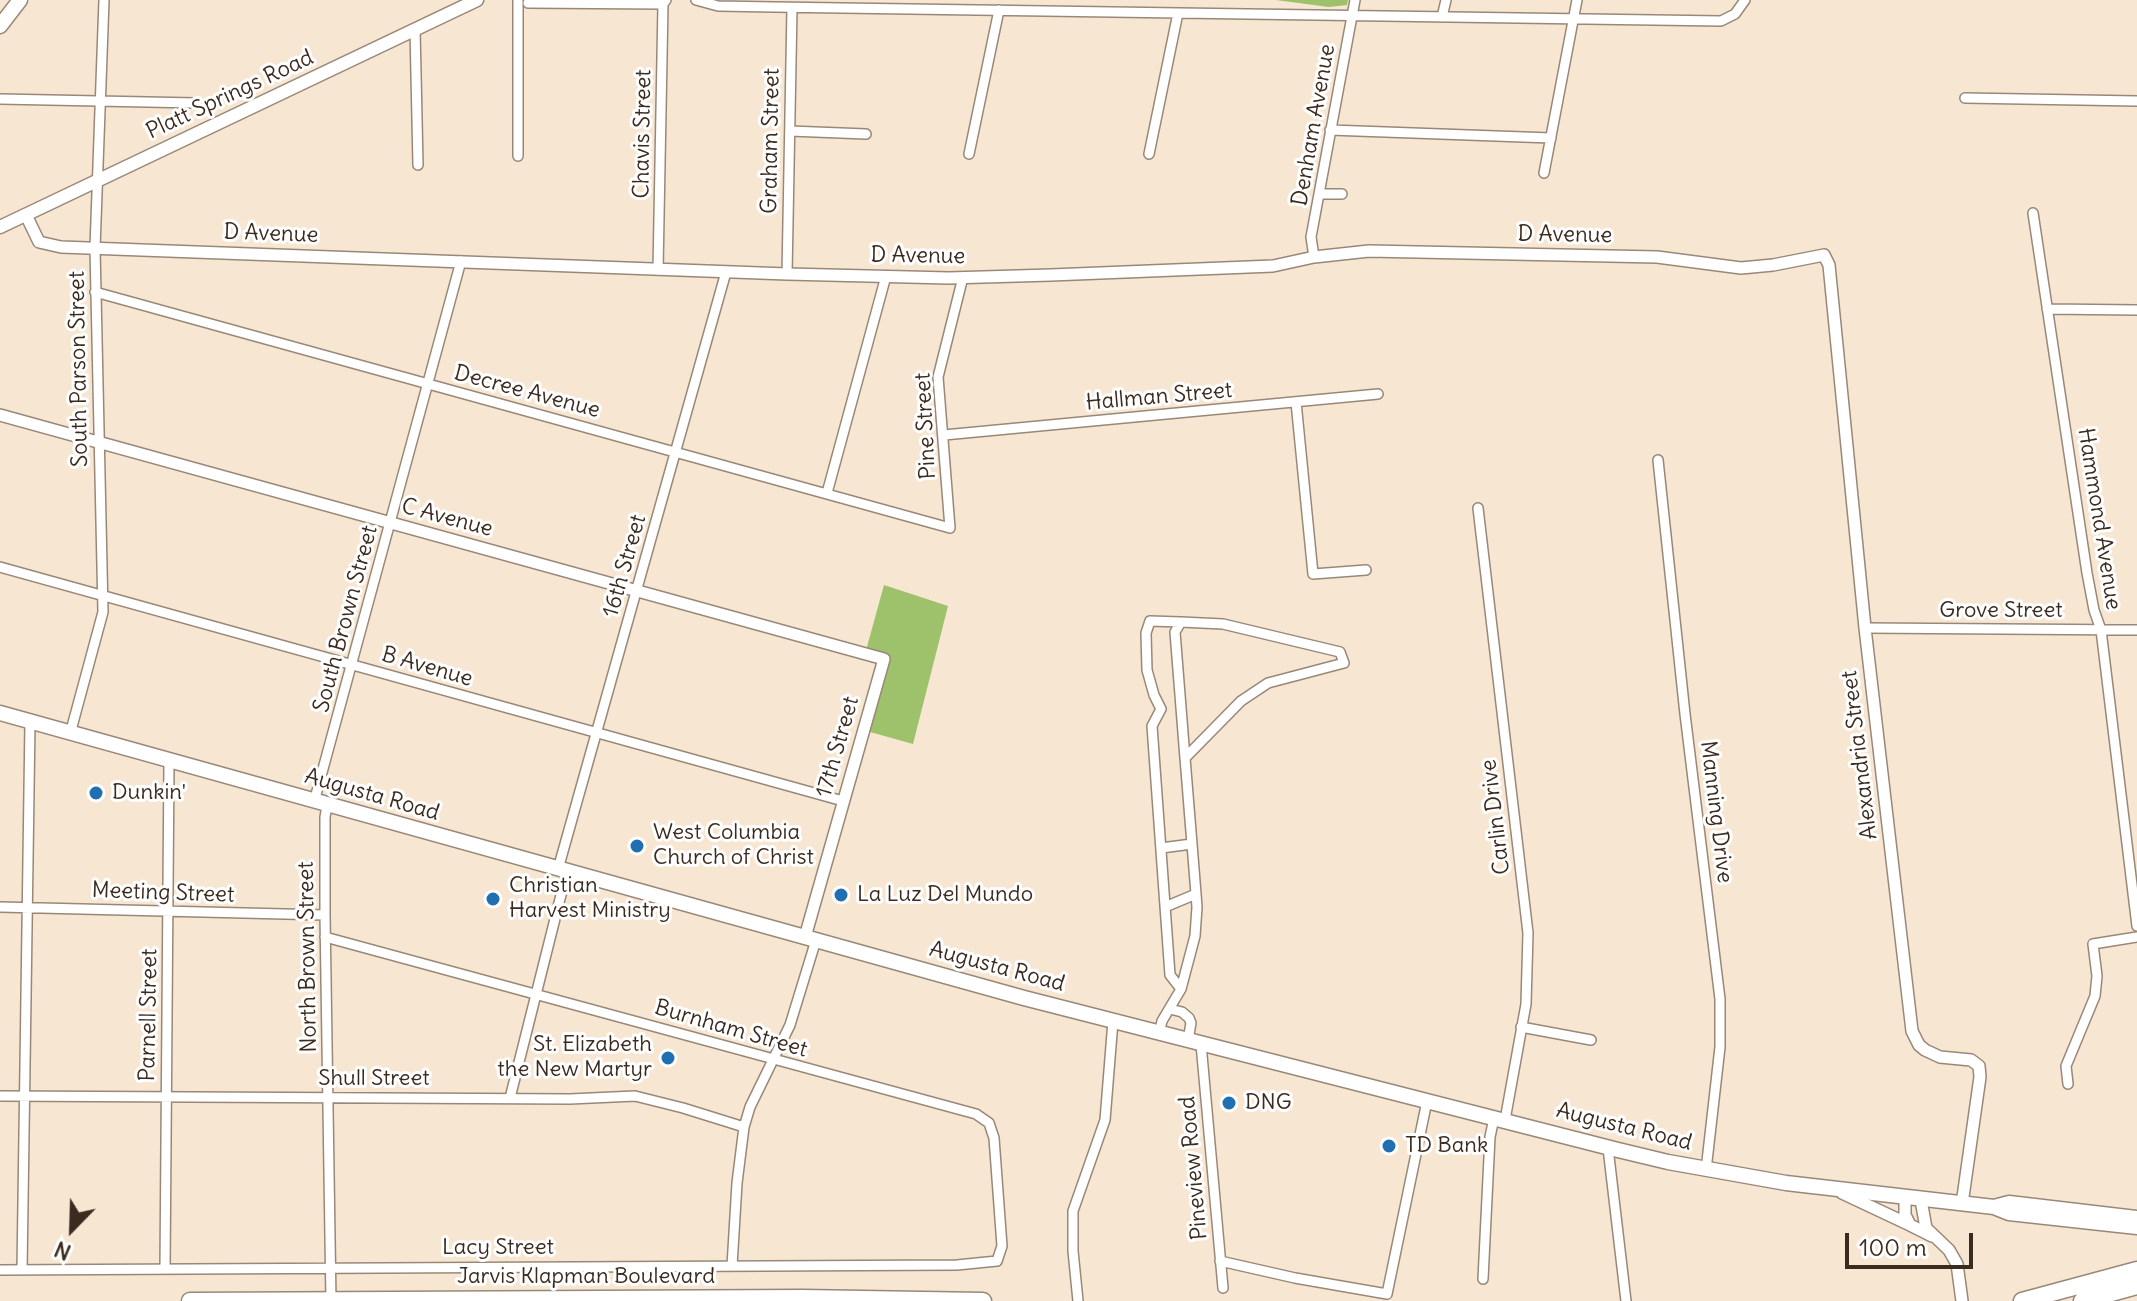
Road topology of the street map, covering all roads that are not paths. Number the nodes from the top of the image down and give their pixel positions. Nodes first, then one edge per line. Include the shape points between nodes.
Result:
1 (20, 0) edge
2 (104, 0) edge
3 (477, 0) edge
4 (696, 0) edge
5 (1355, 0) edge
6 (1446, 0) edge
7 (1577, 0) edge
8 (1745, 0) edge
9 (523, 1) edge
10 (664, 2) edge
11 (774, 4) edge
12 (933, 5) edge
13 (792, 8) junction
14 (999, 10) junction
15 (1178, 13) junction
16 (1352, 16) junction
17 (1442, 17) junction
18 (1573, 20) junction
19 (0, 26) edge
20 (415, 29) junction
21 (1965, 98) dead end
22 (0, 99) edge
23 (2137, 101) edge
24 (99, 102) junction
25 (196, 103) dead end
26 (1330, 130) junction
27 (790, 131) junction
28 (866, 134) dead end
29 (1551, 138) junction
30 (969, 154) dead end
31 (1149, 154) dead end
32 (518, 156) dead end
33 (418, 165) dead end
34 (1544, 173) dead end
35 (96, 181) junction
36 (1321, 194) junction
37 (1342, 194) dead end
38 (2033, 213) dead end
39 (26, 215) junction
40 (0, 227) edge
41 (95, 248) junction
42 (1824, 255) joint
43 (1314, 257) junction
44 (461, 261) junction
45 (658, 270) junction
46 (726, 272) junction
47 (787, 274) junction
48 (886, 276) junction
49 (963, 277) junction
50 (95, 292) junction
51 (2047, 309) junction
52 (2137, 310) edge
53 (428, 383) junction
54 (1378, 394) dead end
55 (1296, 402) junction
56 (0, 415) edge
57 (944, 435) junction
58 (99, 443) junction
59 (675, 452) junction
60 (1658, 460) dead end
61 (827, 493) junction
62 (1478, 508) dead end
63 (391, 523) junction
64 (950, 528) joint
65 (0, 567) edge
66 (1366, 570) dead end
67 (637, 590) junction
68 (103, 596) junction
69 (1181, 622) junction
70 (1865, 628) junction
71 (2101, 630) junction
72 (2137, 630) edge
73 (884, 659) joint
74 (353, 665) junction
75 (1181, 708) junction
76 (1161, 709) junction
77 (0, 713) edge
78 (30, 722) junction
79 (596, 733) junction
80 (70, 734) junction
81 (1185, 758) junction
82 (169, 761) junction
83 (843, 801) junction
84 (321, 804) junction
85 (1192, 844) junction
86 (1161, 848) junction
87 (562, 870) junction
88 (1196, 894) junction
89 (0, 907) edge
90 (27, 907) junction
91 (1165, 907) junction
92 (168, 911) junction
93 (325, 915) junction
94 (2137, 926) edge
95 (325, 937) junction
96 (2137, 937) edge
97 (811, 939) junction
98 (1181, 989) junction
99 (536, 994) junction
100 (1170, 1009) junction
101 (1113, 1021) junction
102 (1521, 1027) junction
103 (1159, 1033) junction
104 (1591, 1040) dead end
105 (1194, 1042) junction
106 (773, 1060) junction
107 (2068, 1084) dead end
108 (0, 1096) edge
109 (24, 1096) junction
110 (166, 1096) junction
111 (328, 1097) junction
112 (510, 1098) junction
113 (1427, 1101) junction
114 (1500, 1119) junction
115 (744, 1127) junction
116 (1608, 1148) junction
117 (1706, 1170) junction
118 (1830, 1188) junction
119 (1905, 1197) junction
120 (1921, 1200) junction
121 (1962, 1204) junction
122 (1994, 1207) junction
123 (2137, 1218) edge
124 (1910, 1225) junction
125 (2137, 1227) edge
126 (1933, 1236) junction
127 (997, 1261) joint
128 (1220, 1261) junction
129 (732, 1266) junction
130 (331, 1268) junction
131 (165, 1269) junction
132 (0, 1270) edge
133 (22, 1270) junction
134 (2137, 1270) edge
135 (1483, 1279) dead end
136 (2137, 1286) edge
137 (1223, 1288) dead end
138 (452, 1300) edge
139 (190, 1301) edge
140 (331, 1301) edge
141 (983, 1301) edge
142 (1078, 1301) edge
143 (1626, 1301) edge
144 (1962, 1301) edge
145 (2022, 1301) edge
146 (2082, 1301) edge

1 - 19 main road
2 - 24 street, South Parson Street
3 - 20 main road, Platt Springs Road
4 - 11 street via 718,6
5 - 16 street, Denham Avenue
6 - 17 street
7 - 18 street
8 - 18 street via 1721,21
9 - 10 street
9 - 32 street
10 - 45 street, Chavis Street
11 - 13 street
12 - 13 street
12 - 14 street
13 - 27 street, Graham Street
14 - 15 street
14 - 30 street
15 - 16 street
15 - 31 street
16 - 17 street
16 - 26 street, Denham Avenue
17 - 18 street
18 - 29 street
20 - 33 street
20 - 35 main road, Platt Springs Road
21 - 23 street
22 - 24 street
24 - 25 street
24 - 35 street, South Parson Street
26 - 29 street
26 - 36 street, Denham Avenue
27 - 28 street
27 - 47 street, Graham Street
29 - 34 street
35 - 39 main road, Platt Springs Road
35 - 41 street, South Parson Street
36 - 37 street
36 - 43 street, Denham Avenue via 1311,237
38 - 51 street, Hammond Avenue
39 - 40 main road, Platt Springs Road
39 - 41 street, D Avenue via 39,242
41 - 44 street, D Avenue
41 - 50 street, South Parson Street
42 - 43 street, D Avenue via 1741,268 1657,257 1390,251
42 - 70 street, Alexandria Street
43 - 49 street, D Avenue via 1273,266
44 - 45 street, D Avenue
44 - 53 street, South Brown Street
45 - 46 street, D Avenue
46 - 47 street, D Avenue
46 - 59 street, 16th Street
47 - 48 street, D Avenue
48 - 49 street, D Avenue
48 - 61 street
49 - 57 street, Pine Street via 939,367
50 - 53 street, Decree Avenue
50 - 58 street, South Parson Street
51 - 52 street
51 - 71 street, Hammond Avenue
53 - 59 street, Decree Avenue
53 - 63 street, South Brown Street
54 - 55 street, Hallman Street
55 - 57 street, Hallman Street
55 - 66 street via 1313,574
56 - 58 street, C Avenue
57 - 64 street, Pine Street
58 - 63 street, C Avenue
58 - 68 street, South Parson Street
59 - 61 street, Decree Avenue
59 - 67 street, 16th Street
60 - 117 street, Manning Drive via 1720,999
61 - 64 street, Decree Avenue
62 - 102 street, Carlin Drive via 1528,933
63 - 67 street, C Avenue
63 - 74 street, South Brown Street
65 - 68 street, B Avenue
67 - 73 street, C Avenue
67 - 79 street, 16th Street
68 - 74 street, B Avenue
68 - 80 street, South Parson Street
69 - 75 street via 1175,632
69 - 76 street via 1150,621 1146,633 1147,670
69 - 81 street via 1223,624 1340,652 1344,663 1268,683 1241,701
70 - 71 street, Grove Street
70 - 121 street, Alexandria Street via 1912,1031 1925,1050 1979,1066
71 - 72 street, Grove Street
71 - 94 street, Hammond Avenue
73 - 83 street, 17th Street
74 - 79 street, B Avenue
74 - 84 street, South Brown Street
75 - 76 street
75 - 81 street
76 - 86 street via 1152,726
77 - 78 main road, Augusta Road
78 - 80 main road, Augusta Road
78 - 90 street
79 - 83 street, B Avenue
79 - 87 street, 16th Street
80 - 82 main road, Augusta Road
81 - 85 street
82 - 84 main road, Augusta Road
82 - 92 street, Parnell Street
83 - 97 street, 17th Street
84 - 87 main road, Augusta Road
84 - 93 street, North Brown Street
85 - 86 street
85 - 88 street
86 - 91 street
87 - 97 main road, Augusta Road
87 - 99 street, 16th Street
88 - 91 street
88 - 98 street via 1195,936
89 - 90 street, Meeting Street
90 - 92 street, Meeting Street
90 - 109 street
91 - 98 street via 1170,975
92 - 93 street, Meeting Street
92 - 110 street, Parnell Street
93 - 95 street, North Brown Street
95 - 99 street, Burnham Street
95 - 111 street, North Brown Street
96 - 107 street via 2093,944 2095,996 2066,1066
97 - 101 main road, Augusta Road
97 - 106 street via 790,1025
98 - 100 street
99 - 106 street, Burnham Street
99 - 112 street, 16th Street
100 - 103 street
100 - 105 street via 1189,1018
101 - 103 main road, Augusta Road
101 - 142 street via 1105,1120 1073,1211
102 - 104 street
102 - 114 street, Carlin Drive
103 - 105 main road, Augusta Road
105 - 113 main road, Augusta Road
105 - 128 street, Pineview Road
106 - 115 street
106 - 127 street, Burnham Street via 983,1117 994,1138 1002,1246
108 - 109 street, Shull Street
109 - 110 street, Shull Street
109 - 133 street
110 - 111 street, Shull Street
110 - 131 street, Parnell Street
111 - 112 street, Shull Street
111 - 130 street, North Brown Street
112 - 115 street, Shull Street via 644,1097
113 - 114 main road, Augusta Road
113 - 128 street via 1387,1294
114 - 116 main road, Augusta Road
114 - 135 street, Carlin Drive via 1490,1137
115 - 129 street
116 - 117 main road, Augusta Road
116 - 143 street
117 - 118 main road, Augusta Road
118 - 119 main road, Augusta Road
118 - 124 street
119 - 120 main road, Augusta Road
119 - 124 street
120 - 121 main road, Augusta Road
120 - 126 street via 1924,1222
121 - 122 main road, Augusta Road
122 - 123 main road, Augusta Road via 2009,1203
122 - 125 main road, Augusta Road
124 - 126 street
126 - 144 street via 1957,1264
127 - 129 street, Lacy Street
128 - 137 street, Pineview Road
129 - 130 street, Lacy Street
130 - 131 street, Lacy Street
130 - 140 street, North Brown Street
131 - 133 street, Lacy Street
132 - 133 street, Lacy Street
134 - 145 highway
136 - 146 highway
138 - 140 highway, Jarvis Klapman Boulevard
138 - 141 highway, Jarvis Klapman Boulevard
139 - 140 highway, Jarvis Klapman Boulevard

